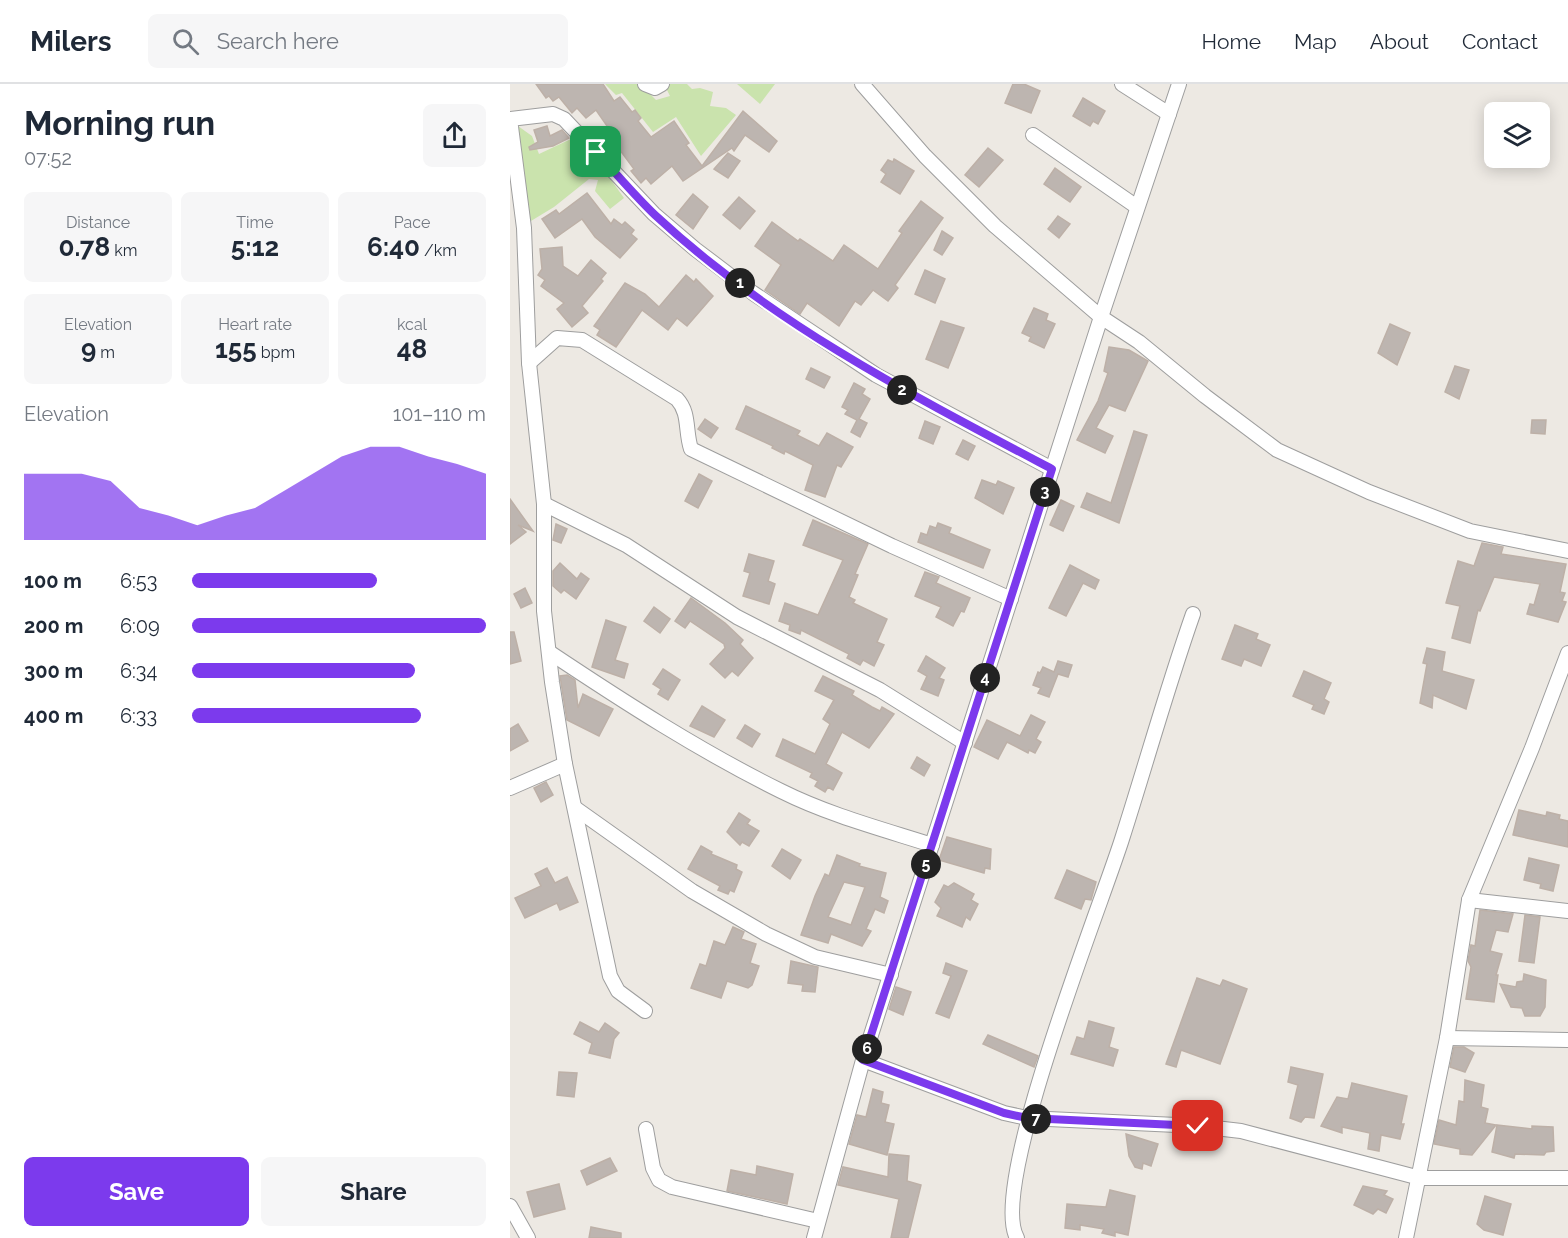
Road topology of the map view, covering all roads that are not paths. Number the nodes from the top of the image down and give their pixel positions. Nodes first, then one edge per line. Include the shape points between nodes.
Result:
1 (645, 84) edge
2 (662, 84) edge
3 (862, 84) edge
4 (1122, 84) edge
5 (1174, 85) edge
6 (1169, 114) junction
7 (1033, 135) dead end
8 (513, 178) edge
9 (1137, 207) junction
10 (524, 228) junction
11 (510, 238) edge
12 (1101, 317) junction
13 (529, 363) junction
14 (1052, 469) junction
15 (544, 504) junction
16 (1568, 551) edge
17 (1011, 599) junction
18 (1193, 614) dead end
19 (549, 652) junction
20 (1568, 653) edge
21 (965, 742) junction
22 (565, 764) junction
23 (510, 788) edge
24 (575, 808) junction
25 (932, 845) junction
26 (1469, 900) junction
27 (1568, 911) edge
28 (891, 975) junction
29 (645, 1011) dead end
30 (1447, 1038) junction
31 (1568, 1040) edge
32 (863, 1060) junction
33 (1027, 1118) junction
34 (646, 1129) dead end
35 (1420, 1178) junction
36 (1568, 1178) edge
37 (510, 1206) edge
38 (818, 1221) junction
39 (528, 1238) edge
40 (814, 1238) edge
41 (1017, 1238) edge
42 (1406, 1238) edge

1 - 2 street via 655,88
3 - 12 street via 925,156 995,226
4 - 6 street
5 - 6 street
6 - 9 street
7 - 9 street
8 - 10 street
8 - 14 street via 510,119 553,114 564,119 654,214 753,293 876,375
9 - 12 street
10 - 11 street
10 - 13 street
12 - 14 street
12 - 16 street via 1277,450 1470,531
13 - 15 street
13 - 17 street via 557,338 582,340 677,399 686,409 691,449
14 - 17 street
15 - 19 street via 544,611
15 - 21 street via 626,545 737,617 880,690
17 - 21 street
18 - 33 street via 1158,714 1122,840
19 - 22 street
19 - 25 street via 701,749 782,792
20 - 26 street
21 - 25 street
22 - 23 street
22 - 24 street
24 - 28 street via 693,891 766,934 814,957
24 - 29 street via 610,976 618,991
25 - 28 street
26 - 27 street
26 - 30 street
28 - 32 street
30 - 31 street
30 - 35 street
32 - 33 street
32 - 38 street
33 - 35 street via 1241,1131
33 - 41 street via 1011,1216
34 - 38 street via 653,1168 659,1180 672,1187
35 - 36 street
35 - 42 street
37 - 39 street
38 - 40 street

